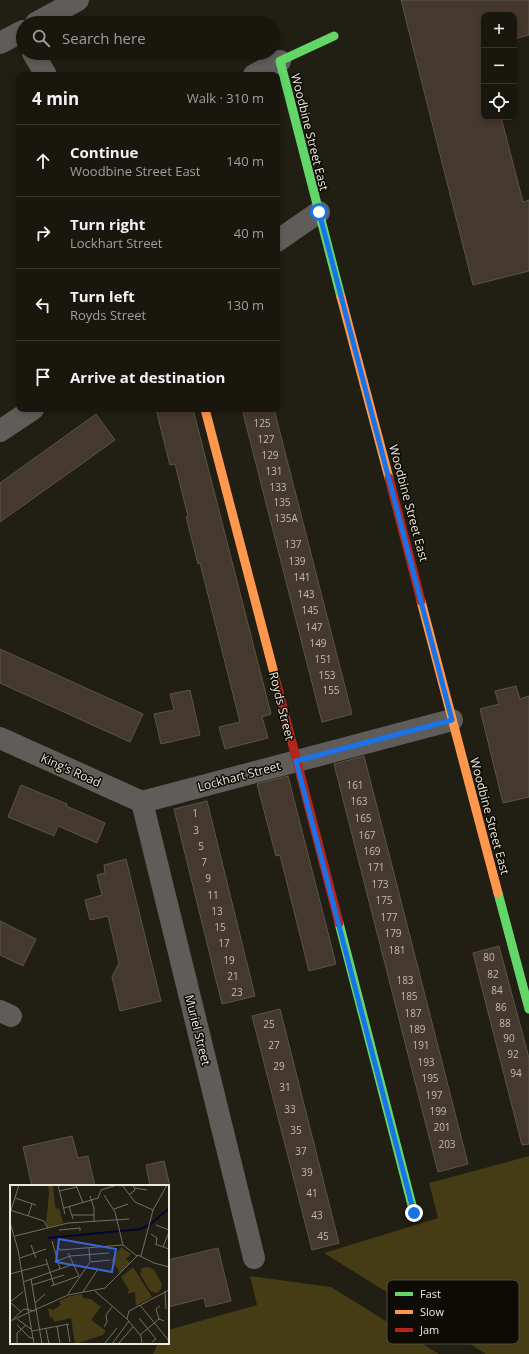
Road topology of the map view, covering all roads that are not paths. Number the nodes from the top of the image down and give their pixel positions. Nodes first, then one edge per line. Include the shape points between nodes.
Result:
1 (78, 0) edge
2 (50, 16) edge
3 (16, 35) edge
4 (334, 36) dead end
5 (0, 44) edge
6 (37, 60) edge
7 (280, 61) junction
8 (44, 72) edge
9 (260, 72) edge
10 (319, 212) junction
11 (280, 239) edge
12 (28, 412) edge
13 (206, 412) edge
14 (0, 431) edge
15 (452, 720) junction
16 (0, 738) edge
17 (296, 761) junction
18 (142, 802) junction
19 (529, 1009) edge
20 (414, 1213) dead end
21 (254, 1258) dead end

1 - 2 street
3 - 5 street
4 - 7 street, Woodbine Street East
6 - 8 street
7 - 9 street
7 - 10 street, Woodbine Street East
10 - 11 street
10 - 15 street, Woodbine Street East
12 - 14 street
13 - 17 street, Royds Street
15 - 17 street, Lockhart Street
15 - 19 street, Woodbine Street East
16 - 18 street, King's Road
17 - 18 street, Lockhart Street
17 - 20 street, Royds Street
18 - 21 street, Muriel Street

